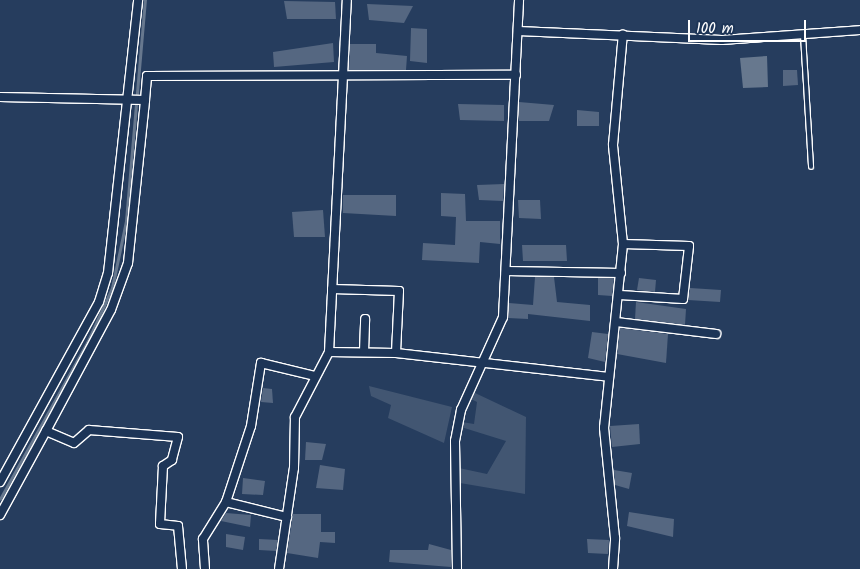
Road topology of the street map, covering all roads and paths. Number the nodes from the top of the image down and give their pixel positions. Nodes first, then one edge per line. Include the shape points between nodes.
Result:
1 (138, 0) edge
2 (347, 0) edge
3 (519, 0) edge
4 (860, 30) edge
5 (518, 31) junction
6 (803, 33) junction
7 (623, 34) junction
8 (343, 74) junction
9 (516, 75) junction
10 (0, 97) edge
11 (129, 100) junction
12 (143, 100) junction
13 (811, 167) dead end
14 (623, 244) junction
15 (506, 271) junction
16 (621, 273) junction
17 (332, 289) junction
18 (620, 295) junction
19 (365, 319) dead end
20 (616, 322) junction
21 (716, 334) dead end
22 (329, 352) junction
23 (364, 352) junction
24 (396, 353) junction
25 (485, 363) junction
26 (315, 376) junction
27 (609, 377) junction
28 (46, 431) junction
29 (0, 482) edge
30 (226, 502) junction
31 (0, 515) edge
32 (287, 517) junction
33 (182, 569) edge
34 (205, 569) edge
35 (279, 569) edge
36 (457, 569) edge
37 (613, 569) edge

1 - 11 street
2 - 8 street
3 - 5 street
4 - 6 street
5 - 7 street
5 - 9 street
6 - 7 street via 722,40
6 - 13 lane
7 - 14 street via 613,145
8 - 9 street
8 - 12 street via 147,76
8 - 17 street
9 - 15 street
10 - 11 street
11 - 12 street
11 - 29 street via 114,241 99,302
12 - 28 street via 125,271 111,310
14 - 16 street
14 - 18 street via 689,246 683,300
15 - 16 street
15 - 25 street via 502,317
16 - 18 street
17 - 22 street
17 - 24 street via 399,291
18 - 20 street
19 - 23 street
20 - 21 street
20 - 27 street
22 - 23 street
22 - 26 street
23 - 24 street
24 - 25 street
25 - 27 street
25 - 36 street via 461,410 454,441
26 - 30 street via 260,363 251,426
26 - 32 street via 295,418
27 - 37 street via 604,451 615,538
28 - 31 street
28 - 33 street via 74,443 89,430 178,438 172,460 163,466 160,524 178,526
30 - 32 street
30 - 34 street via 203,539
32 - 35 street

